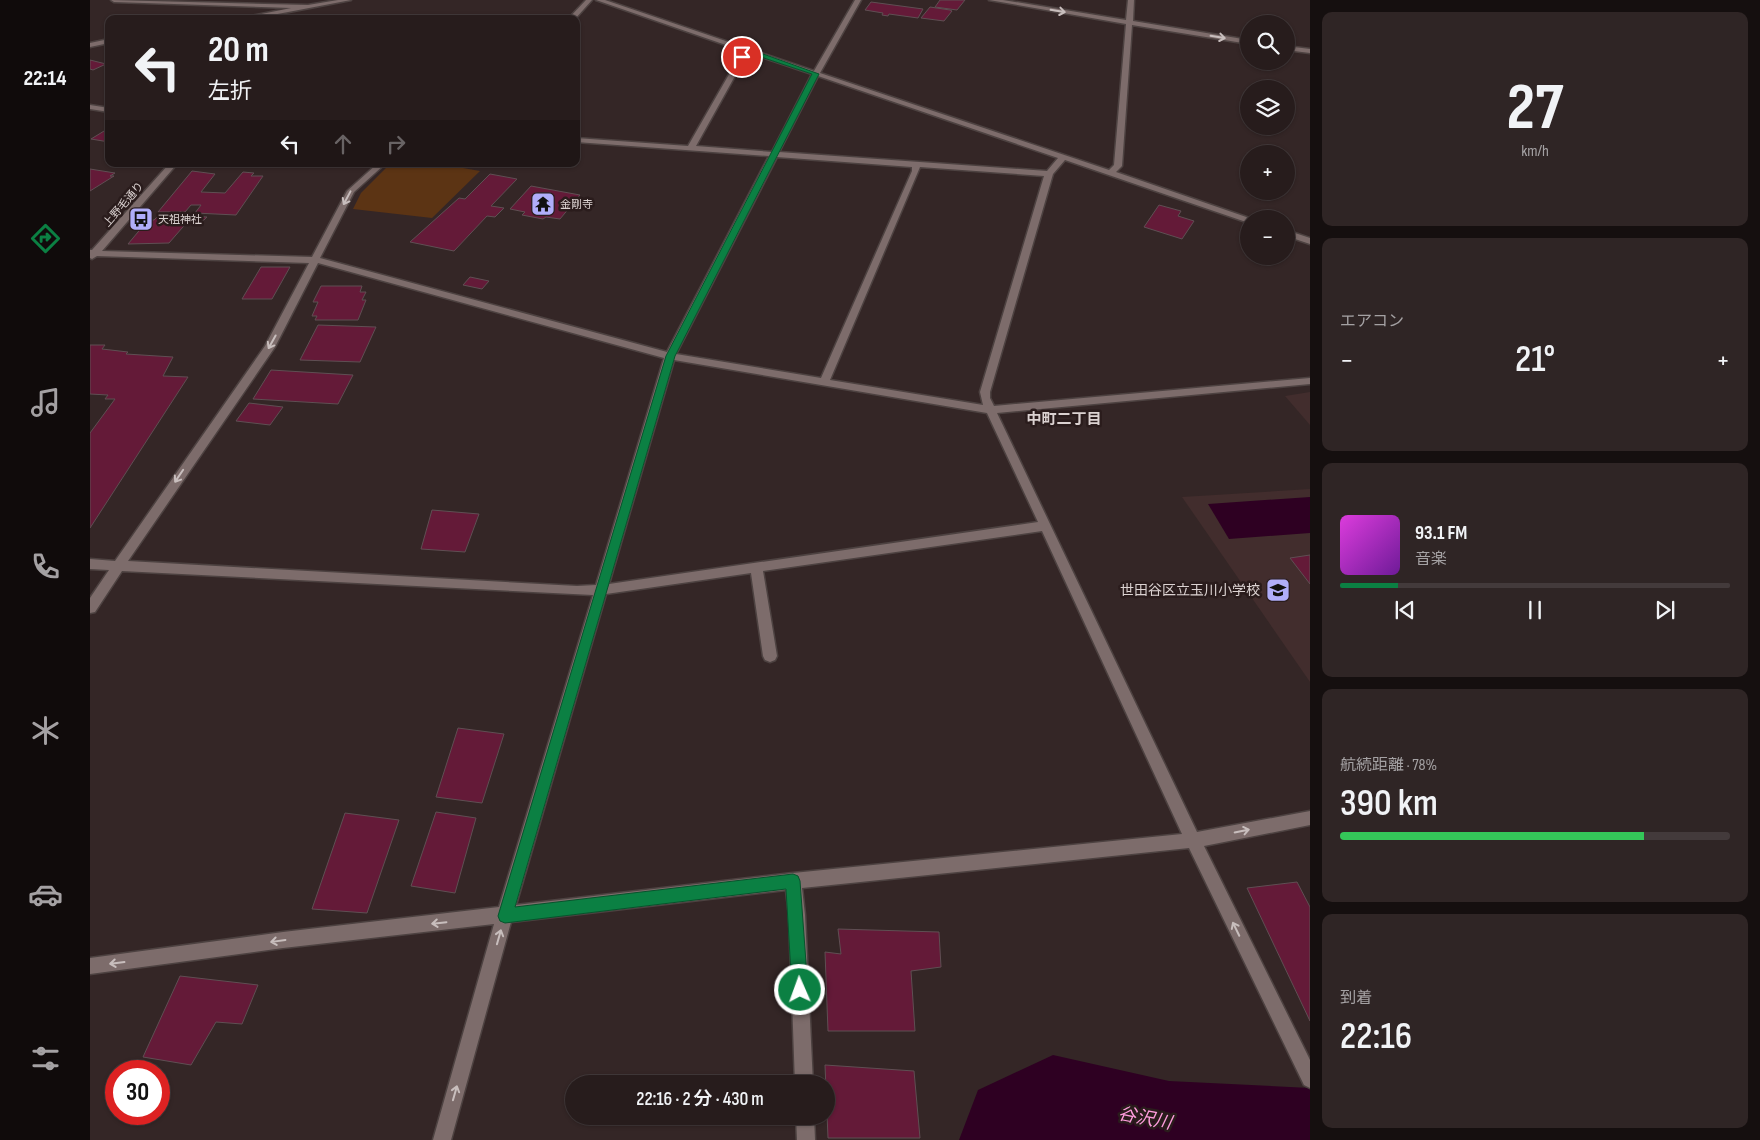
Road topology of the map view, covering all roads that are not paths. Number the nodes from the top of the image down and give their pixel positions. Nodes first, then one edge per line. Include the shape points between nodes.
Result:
1 (114, 0) edge
2 (314, 0) edge
3 (348, 0) edge
4 (589, 0) edge
5 (599, 0) edge
6 (858, 0) edge
7 (992, 0) edge
8 (1131, 0) edge
9 (309, 7) junction
10 (263, 15) edge
11 (301, 15) edge
12 (575, 15) edge
13 (1130, 22) junction
14 (1240, 40) edge
15 (105, 42) edge
16 (90, 44) edge
17 (1295, 50) edge
18 (752, 52) junction
19 (1310, 52) edge
20 (816, 74) junction
21 (90, 108) edge
22 (105, 110) edge
23 (580, 140) edge
24 (691, 148) junction
25 (774, 154) junction
26 (1063, 157) junction
27 (916, 163) junction
28 (170, 167) edge
29 (378, 167) edge
30 (1110, 173) junction
31 (1049, 174) junction
32 (1240, 217) edge
33 (1295, 235) edge
34 (1310, 241) edge
35 (92, 255) edge
36 (316, 260) junction
37 (670, 356) junction
38 (1310, 381) edge
39 (824, 382) junction
40 (992, 410) junction
41 (1044, 526) junction
42 (90, 564) edge
43 (118, 566) junction
44 (756, 568) junction
45 (601, 590) junction
46 (90, 608) edge
47 (770, 656) dead end
48 (1310, 818) edge
49 (1194, 840) junction
50 (793, 881) junction
51 (505, 916) junction
52 (90, 966) edge
53 (804, 1075) edge
54 (1310, 1079) edge
55 (805, 1125) edge
56 (442, 1140) edge
57 (806, 1140) edge

1 - 9 street
2 - 9 street
3 - 9 street
4 - 12 street
5 - 18 street
6 - 20 street
7 -> 13 street
8 - 13 street
9 - 10 street
9 - 11 street
13 -> 14 street
13 - 30 street via 1118,166
15 - 16 street
17 - 19 street
18 - 20 street
18 - 24 street via 742,57
20 - 25 street
20 - 26 street
21 - 22 street
23 - 24 street
24 - 25 street
25 - 27 street
25 - 37 street
26 - 30 street
26 - 31 street
27 - 31 street
27 - 39 street via 916,171
28 - 35 street, 上野毛通り
29 -> 36 street via 351,191
30 - 32 street
31 - 40 street via 985,392
33 - 34 street
35 - 36 street
36 - 37 street
36 -> 43 street via 270,347
37 - 39 street
37 - 45 street
38 - 40 street
39 - 40 street
40 - 41 street
41 - 44 street
41 - 49 street
42 - 43 street
43 - 45 street
43 - 46 street
44 - 45 street
44 - 47 street
45 - 51 street
49 -> 48 street
49 - 50 street
54 -> 49 street
50 - 51 street
50 - 53 street
51 -> 52 street via 283,940
56 -> 51 street
55 - 57 street

